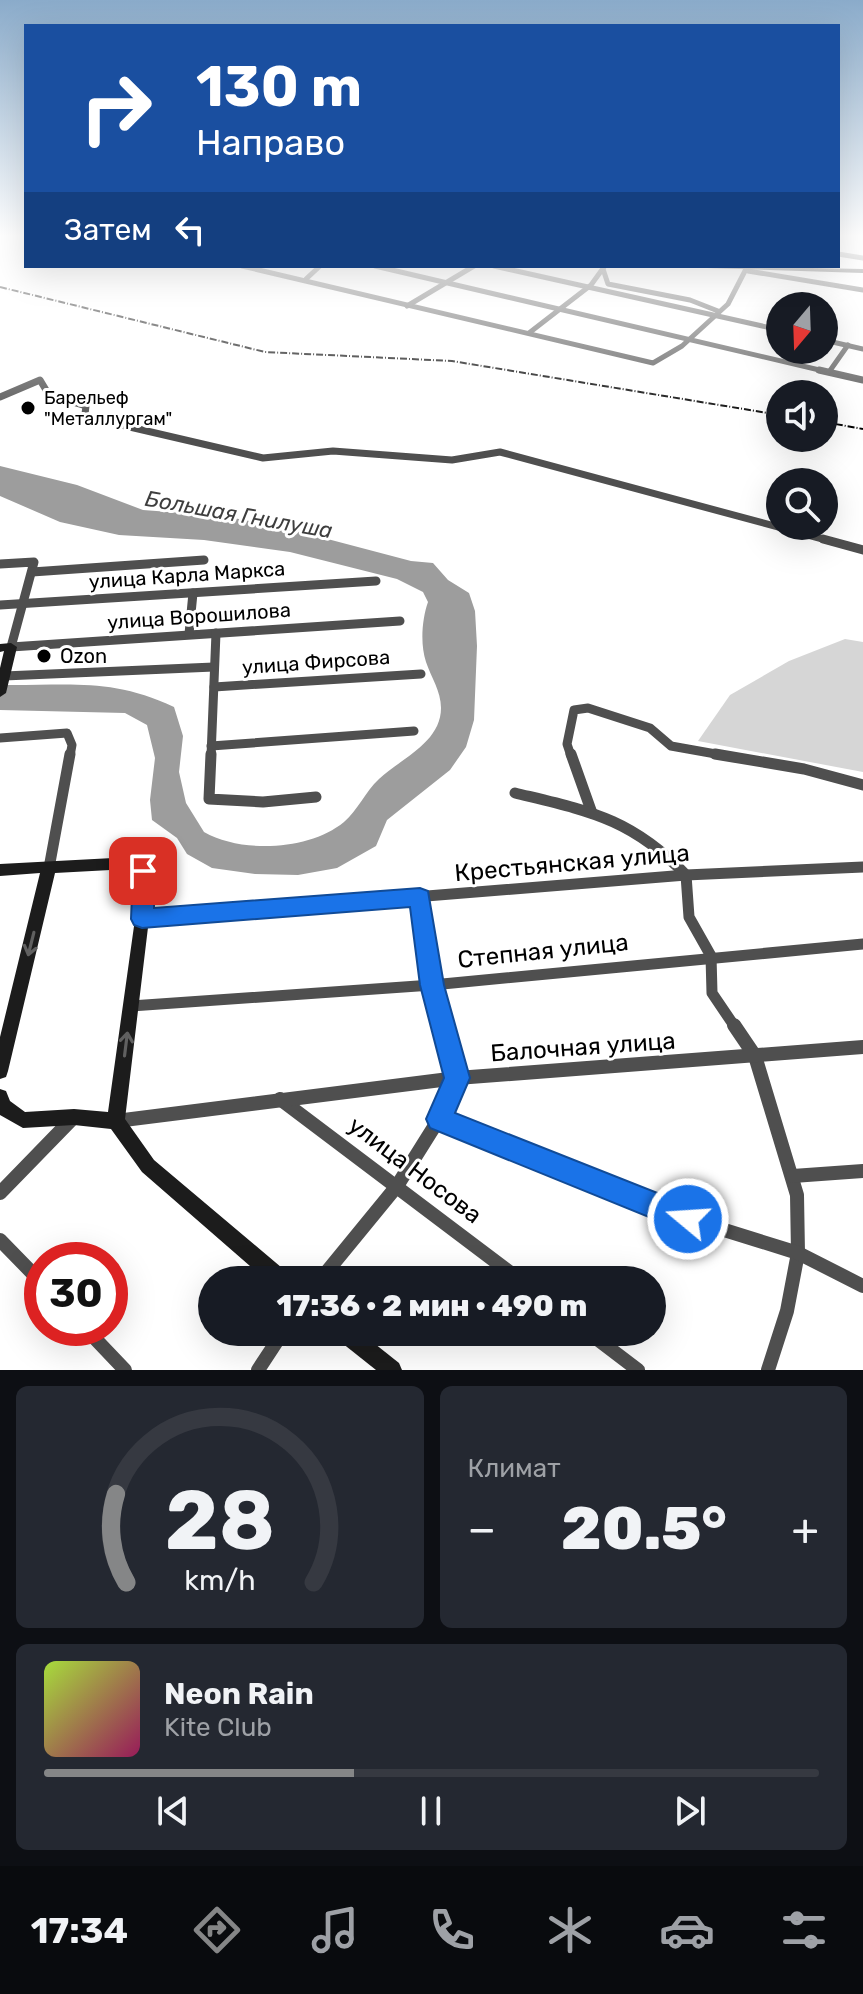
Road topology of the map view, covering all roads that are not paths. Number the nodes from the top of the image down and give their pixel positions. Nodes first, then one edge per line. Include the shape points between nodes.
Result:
1 (388, 301) edge
2 (414, 301) edge
3 (525, 301) edge
4 (571, 301) edge
5 (653, 301) edge
6 (689, 301) edge
7 (730, 301) edge
8 (407, 306) junction
9 (561, 309) junction
10 (718, 311) junction
11 (711, 316) junction
12 (766, 327) edge
13 (529, 333) junction
14 (690, 339) junction
15 (838, 343) edge
16 (848, 345) junction
17 (863, 349) edge
18 (829, 372) junction
19 (863, 380) edge
20 (0, 397) edge
21 (863, 550) edge
22 (204, 560) dead end
23 (0, 564) edge
24 (33, 567) junction
25 (376, 581) dead end
26 (193, 593) junction
27 (24, 604) junction
28 (0, 605) edge
29 (400, 621) dead end
30 (216, 633) junction
31 (189, 634) junction
32 (6, 648) edge
33 (214, 667) junction
34 (421, 674) dead end
35 (2, 684) edge
36 (214, 687) junction
37 (414, 731) dead end
38 (0, 738) edge
39 (211, 746) junction
40 (863, 785) edge
41 (515, 793) dead end
42 (316, 797) dead end
43 (592, 813) junction
44 (863, 867) edge
45 (49, 868) junction
46 (0, 870) edge
47 (686, 875) junction
48 (420, 897) junction
49 (142, 919) junction
50 (863, 944) edge
51 (711, 956) junction
52 (432, 985) junction
53 (131, 1006) junction
54 (863, 1047) edge
55 (755, 1056) junction
56 (0, 1071) edge
57 (457, 1078) junction
58 (0, 1097) edge
59 (280, 1099) junction
60 (74, 1117) junction
61 (439, 1119) junction
62 (116, 1121) junction
63 (863, 1171) edge
64 (793, 1176) junction
65 (397, 1186) junction
66 (0, 1193) edge
67 (0, 1240) edge
68 (798, 1253) junction
69 (24, 1265) edge
70 (265, 1266) edge
71 (331, 1266) edge
72 (502, 1266) edge
73 (863, 1286) edge
74 (102, 1346) edge
75 (274, 1346) edge
76 (362, 1346) edge
77 (606, 1346) edge
78 (125, 1370) edge
79 (258, 1370) edge
80 (392, 1370) edge
81 (638, 1370) edge
82 (768, 1370) edge

1 - 8 street
2 - 8 street
3 - 9 street
4 - 9 street
5 - 11 street
6 - 10 street
7 - 10 street
8 - 13 street
9 - 13 street
9 - 14 street
10 - 11 street
11 - 12 street
11 - 14 street
13 - 14 street via 653,363
14 - 18 street
15 - 16 street
16 - 17 street
16 - 18 street
18 - 19 street
20 - 21 street via 40,380 49,395 86,406 91,418 263,458 333,451 452,460 500,452
22 - 24 street
23 - 24 street
24 - 27 street
25 - 26 street, улица Карла Маркса
26 - 27 street, улица Карла Маркса
26 - 31 street
27 - 28 street, улица Карла Маркса
27 - 32 street
29 - 30 street, улица Ворошилова
30 - 31 street, улица Ворошилова
30 - 33 street
31 - 32 street, улица Ворошилова
32 - 35 main road
33 - 35 street
33 - 36 street
34 - 36 street, улица Фирсова
36 - 39 street
37 - 39 street
38 - 45 street via 67,733 72,745
39 - 42 street via 209,799 263,802
40 - 43 street via 671,746 650,728 588,708 574,710 567,744
41 - 43 street
43 - 47 street via 655,843
44 - 47 street, Крестьянская улица
45 - 46 main road
45 - 49 main road via 132,863 143,871
45 -> 56 main road
47 - 48 street, Крестьянская улица
47 - 51 street via 689,917
48 - 49 street, Крестьянская улица
48 - 52 street
49 - 53 main road
50 - 51 street, Степная улица
51 - 52 street, Степная улица
51 - 55 street via 712,993
52 - 53 street, Степная улица
52 - 57 street
62 -> 53 main road
54 - 55 street, Балочная улица
55 - 57 street, Балочная улица
55 - 64 street
57 - 59 street, Балочная улица
57 - 61 street
58 - 60 main road via 2,1106 23,1120
59 - 62 street, Балочная улица
59 - 65 street, улица Носова
60 - 62 main road
60 - 66 street
61 - 65 street
61 - 68 street via 660,1210
62 - 70 main road via 148,1166
63 - 64 street
64 - 68 street
65 - 71 street
65 - 72 street, улица Носова
67 - 69 street
68 - 73 street
68 - 82 street
74 - 78 street
75 - 79 street
76 - 80 main road
77 - 81 street

